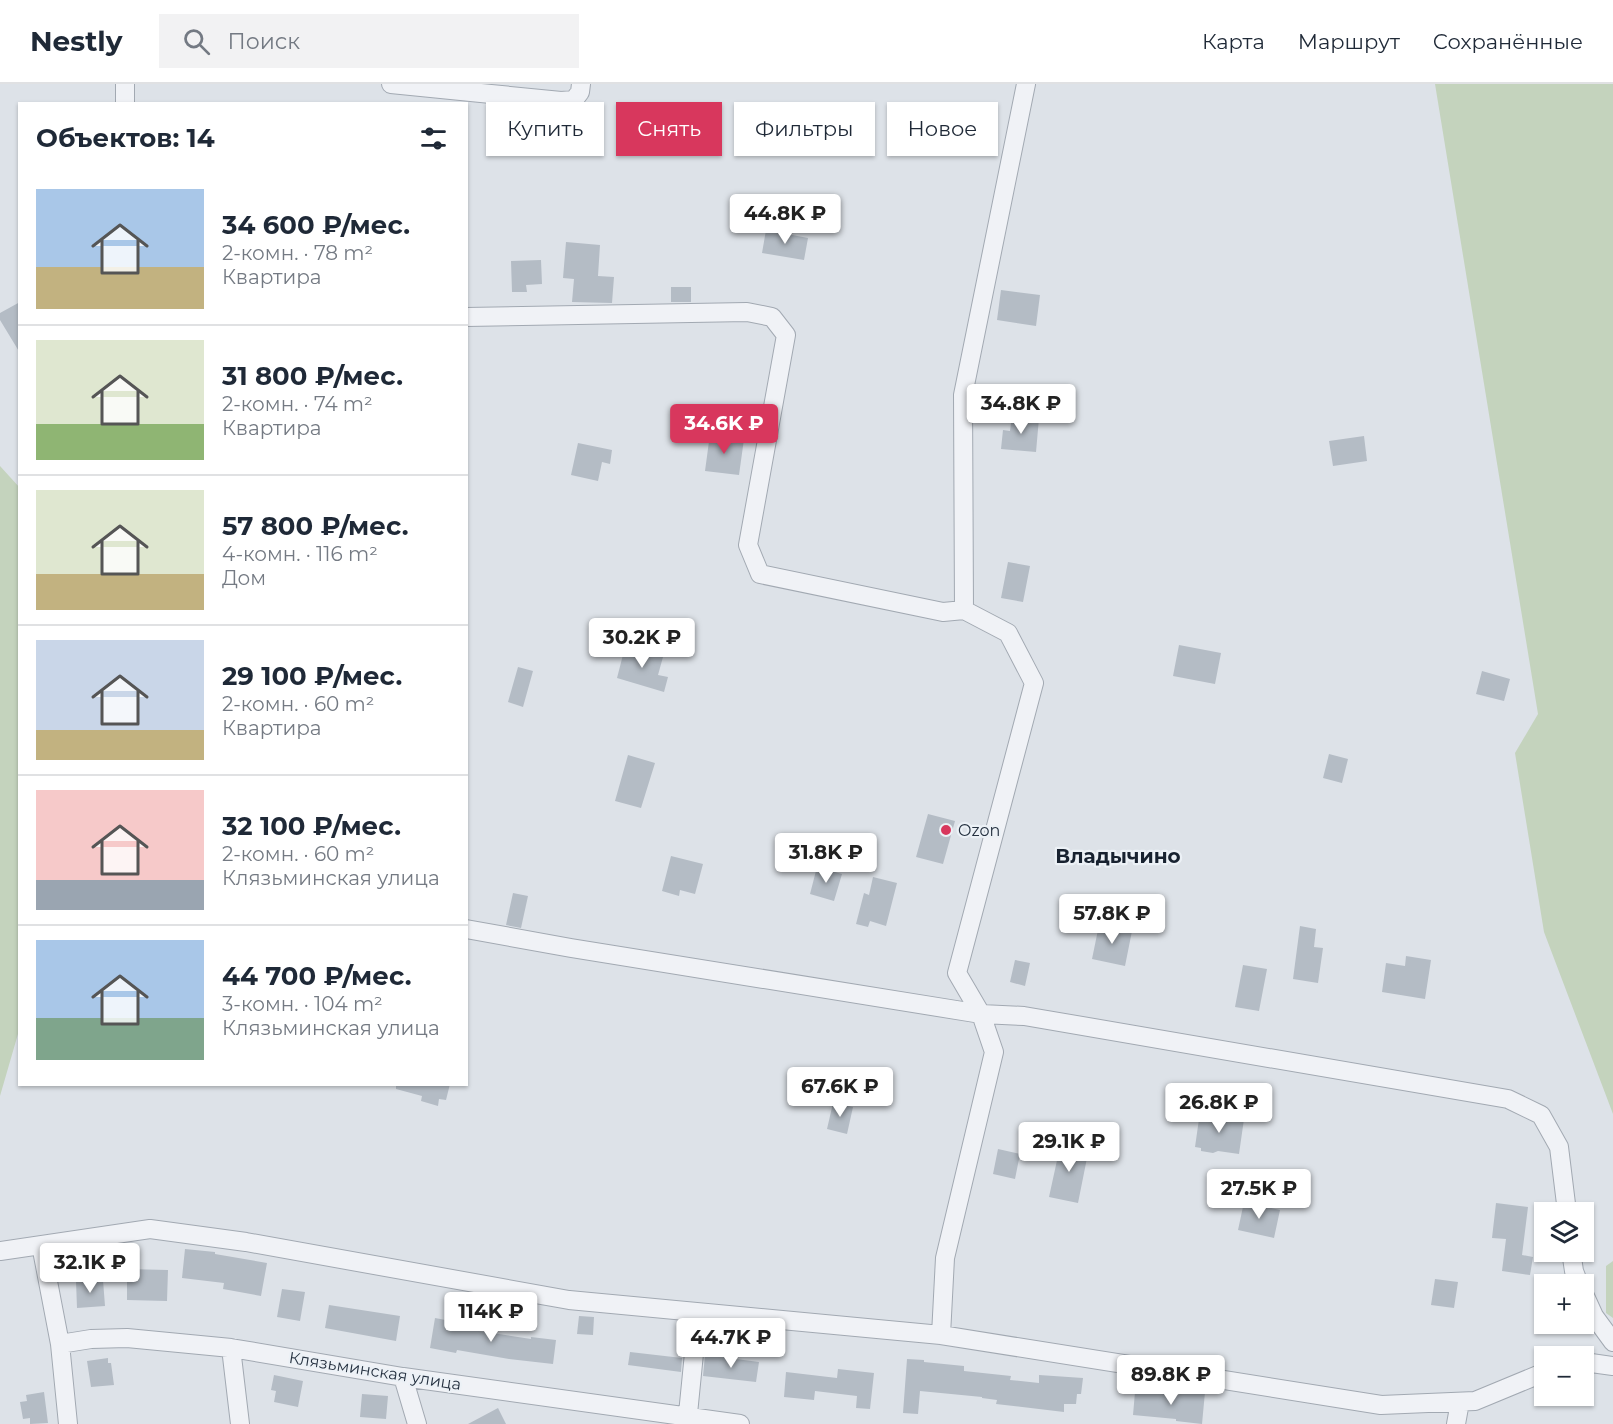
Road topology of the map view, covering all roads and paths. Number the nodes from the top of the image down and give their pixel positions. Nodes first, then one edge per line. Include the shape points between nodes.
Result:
1 (125, 84) edge
2 (391, 84) edge
3 (581, 84) edge
4 (1026, 84) edge
5 (125, 102) edge
6 (468, 317) edge
7 (964, 610) junction
8 (468, 929) edge
9 (981, 1014) junction
10 (1566, 1202) edge
11 (40, 1245) junction
12 (0, 1251) edge
13 (698, 1313) junction
14 (1594, 1316) edge
15 (941, 1335) junction
16 (1613, 1342) edge
17 (60, 1344) junction
18 (231, 1348) junction
19 (1594, 1363) edge
20 (1613, 1366) edge
21 (403, 1377) junction
22 (1534, 1377) edge
23 (1460, 1402) junction
24 (688, 1421) edge
25 (68, 1424) edge
26 (240, 1424) edge
27 (417, 1424) edge
28 (740, 1424) edge
29 (1456, 1424) edge

1 - 5 street
2 - 3 street via 561,102 573,100
4 - 7 street via 963,395
6 - 7 street via 747,312 772,317 786,335 748,545 760,574 943,612
7 - 9 street via 1008,633 1034,683 957,973
8 - 9 street
9 - 10 street via 1024,1016 1508,1099 1541,1115 1560,1147
9 - 15 street via 994,1052 945,1258
11 - 12 street
11 - 13 street via 150,1229 246,1242 569,1300
11 - 17 street
13 - 15 street
13 - 24 street
14 - 16 street
15 - 23 street via 1381,1405
17 - 18 street, Клязьминская улица via 127,1338
17 - 25 street
18 - 21 street, Клязьминская улица
18 - 26 street
19 - 20 street
21 - 24 street, Клязьминская улица
21 - 27 street
22 - 23 street via 1475,1401
23 - 29 street
24 - 28 street, Клязьминская улица

